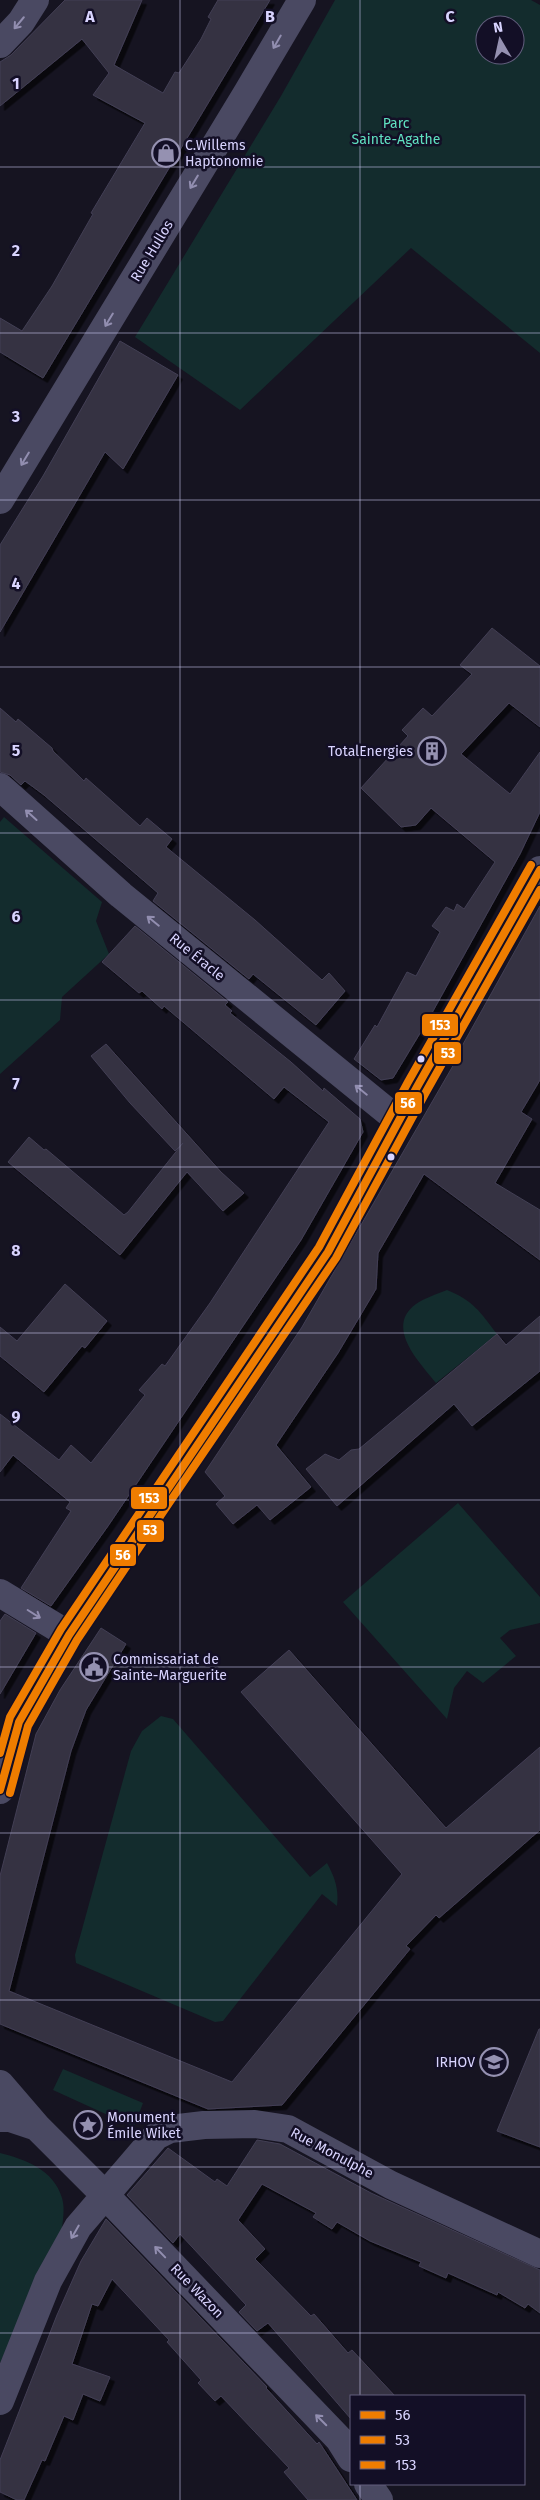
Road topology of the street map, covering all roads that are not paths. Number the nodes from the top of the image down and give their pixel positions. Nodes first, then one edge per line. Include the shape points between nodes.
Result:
1 (35, 0) edge
2 (302, 0) edge
3 (0, 44) edge
4 (0, 500) edge
5 (0, 787) edge
6 (540, 870) edge
7 (399, 1120) junction
8 (0, 1593) edge
9 (69, 1635) junction
10 (0, 1790) edge
11 (0, 2084) edge
12 (0, 2118) edge
13 (37, 2127) junction
14 (104, 2194) junction
15 (540, 2254) edge
16 (0, 2401) edge
17 (350, 2456) edge
18 (369, 2485) edge
19 (379, 2500) edge

1 -> 3 street via 22,22
2 -> 4 street, Rue Hullos
7 -> 5 street, Rue Éracle via 121,895
6 - 7 street
7 - 9 street via 328,1252
8 -> 9 street
9 - 10 street via 19,1722
11 - 13 street, Rue Wazon
12 - 13 street, Rue Wazon
13 - 14 street, Rue Wazon
14 - 15 street, Rue Monulphe via 156,2136 170,2129 255,2124 288,2129 392,2185
14 -> 16 street, Rue Monulphe via 78,2226 48,2281
17 -> 14 street, Rue Wazon via 339,2439
18 - 19 street

